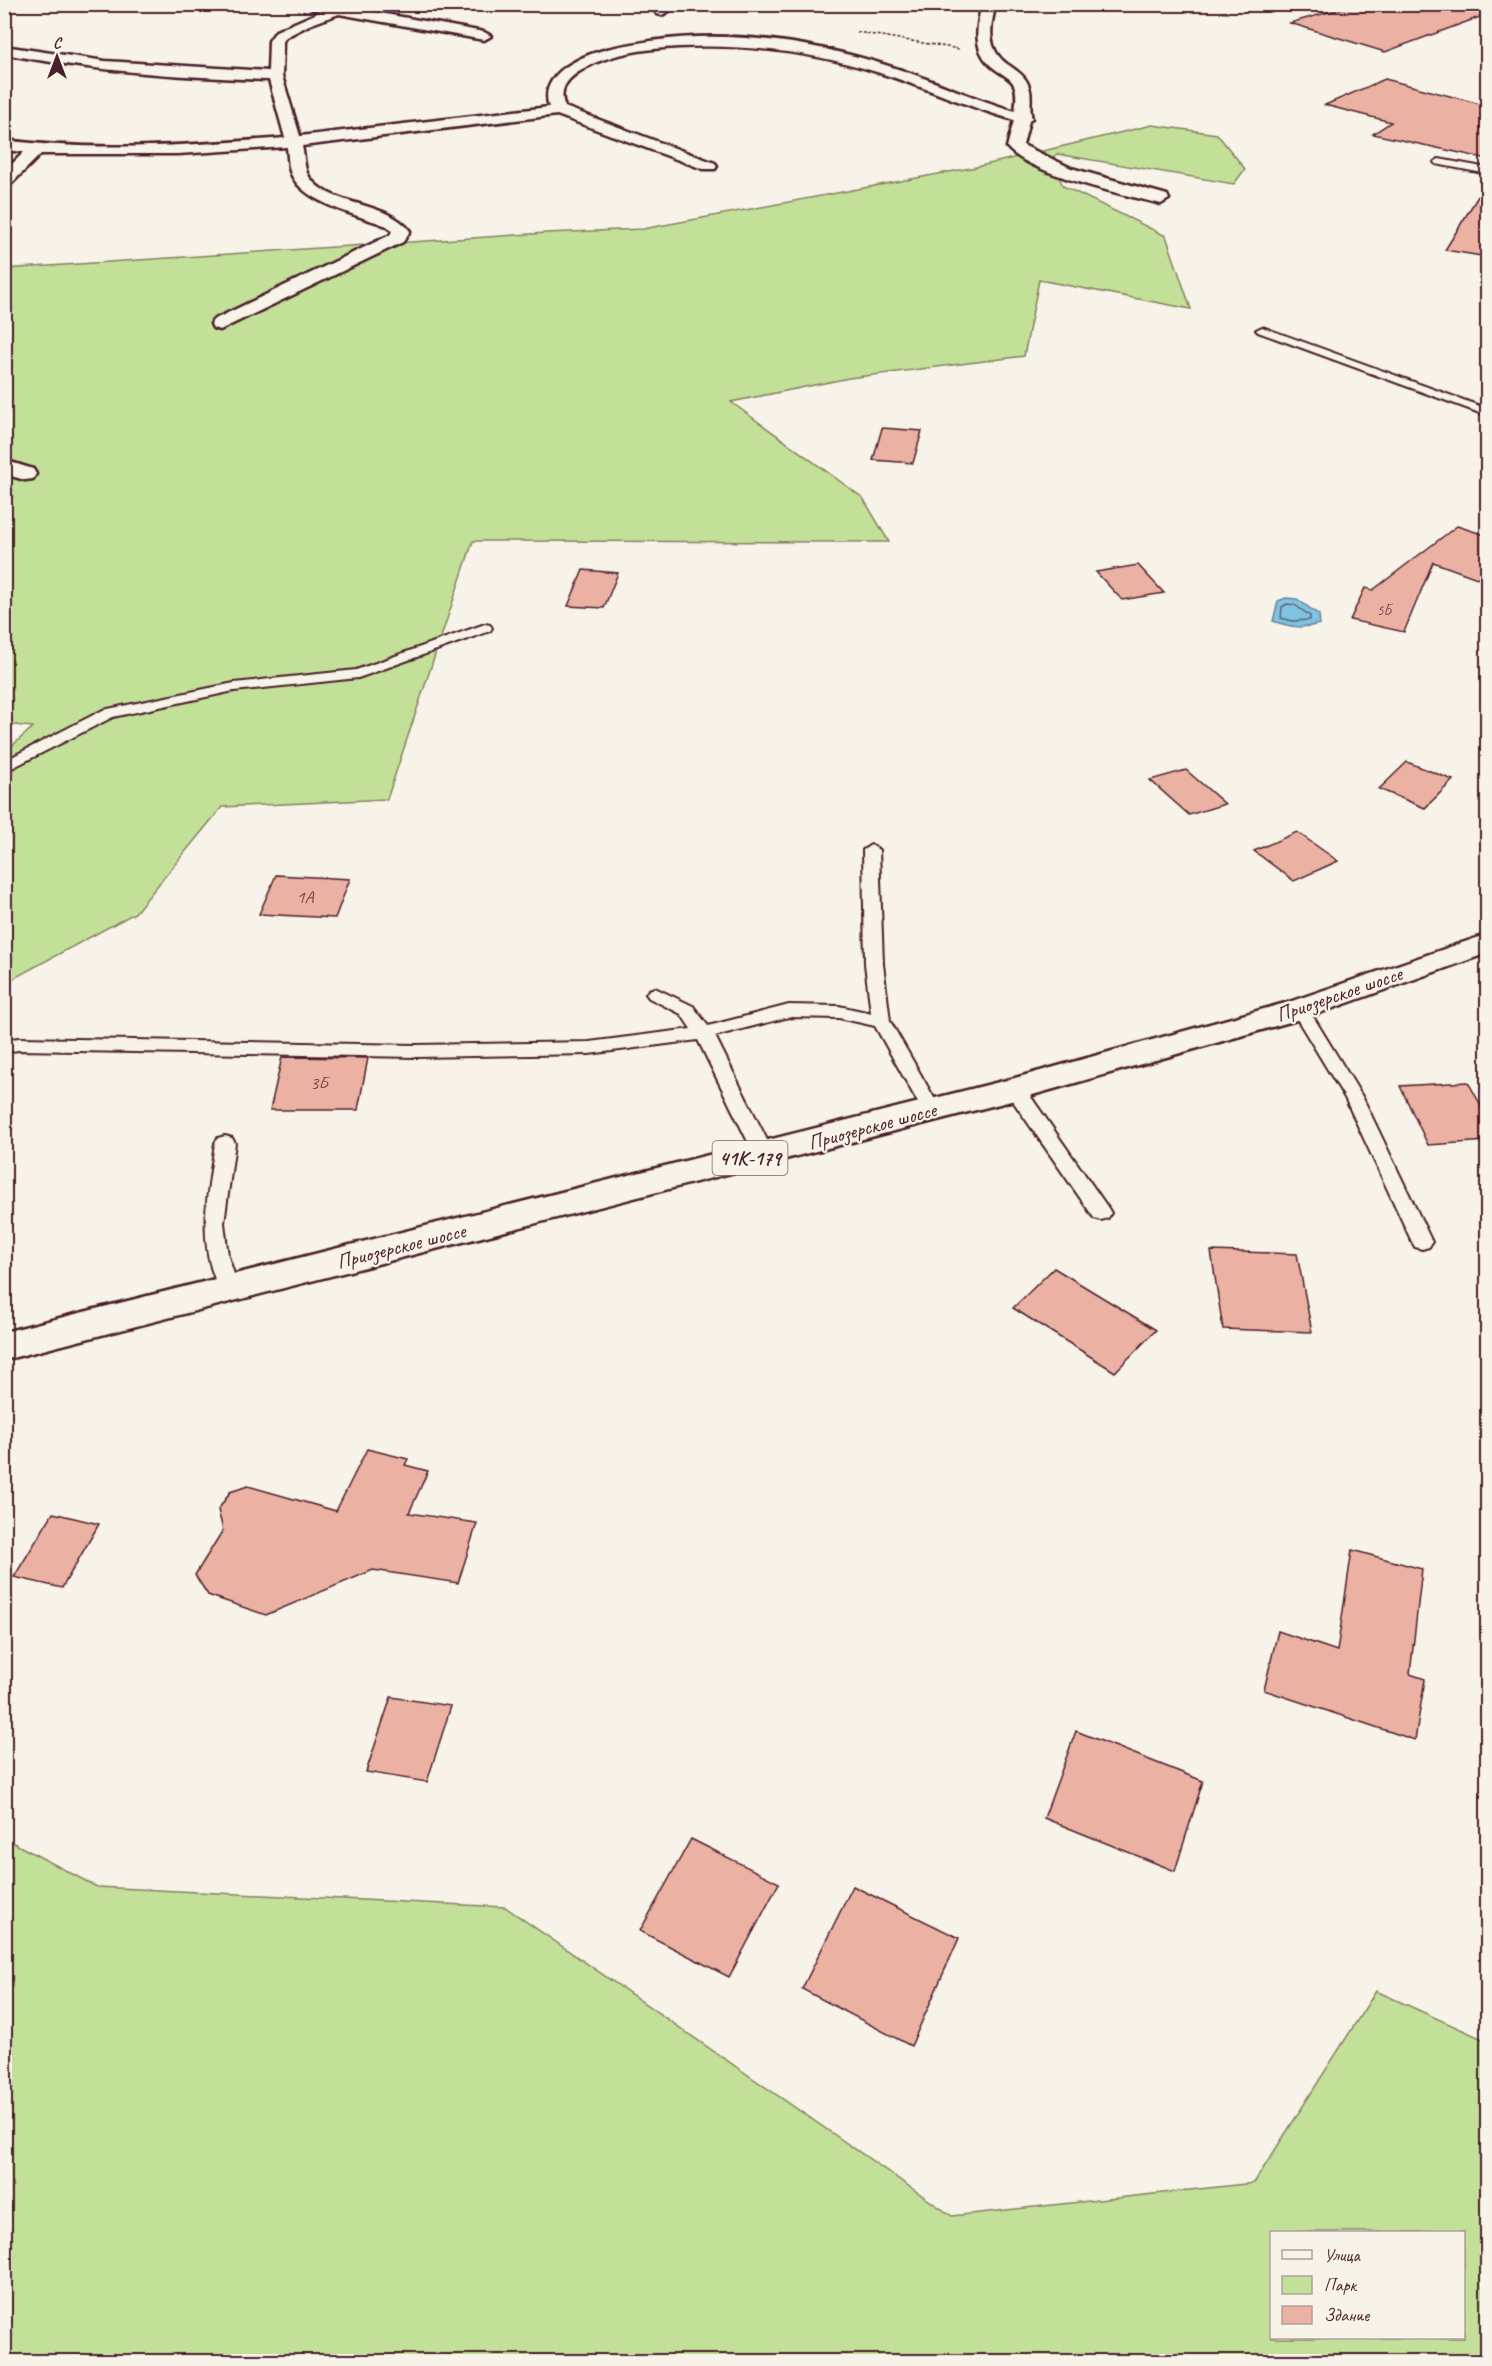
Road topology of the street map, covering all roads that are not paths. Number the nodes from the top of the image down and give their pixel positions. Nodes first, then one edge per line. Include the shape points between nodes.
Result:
1 (306, 4) edge
2 (989, 4) edge
3 (338, 10) junction
4 (484, 36) dead end
5 (4, 50) edge
6 (275, 76) junction
7 (558, 110) junction
8 (1024, 118) junction
9 (294, 143) junction
10 (4, 145) edge
11 (35, 150) junction
12 (1439, 162) dead end
13 (709, 166) dead end
14 (1488, 171) edge
15 (4, 182) edge
16 (1161, 199) dead end
17 (220, 324) dead end
18 (1262, 330) dead end
19 (1488, 413) edge
20 (4, 466) edge
21 (25, 474) dead end
22 (485, 628) dead end
23 (4, 767) edge
24 (871, 850) dead end
25 (1488, 943) edge
26 (655, 994) dead end
27 (1300, 1009) junction
28 (880, 1021) junction
29 (4, 1031) edge
30 (704, 1033) junction
31 (12, 1045) edge
32 (1015, 1089) junction
33 (932, 1110) junction
34 (225, 1143) dead end
35 (764, 1154) junction
36 (1101, 1212) dead end
37 (1422, 1242) dead end
38 (229, 1289) junction
39 (4, 1346) edge

1 - 3 street
2 - 8 street via 983,44 989,56 1022,84
3 - 4 street
3 - 6 street via 281,34 276,41
5 - 6 street via 166,73
6 - 9 street
7 - 8 street via 554,96 557,84 581,62 653,45 708,43 776,46 829,54 885,69 992,110
7 - 9 street
7 - 13 street
8 - 16 street via 1015,147 1028,157
9 - 11 street via 162,151
9 - 17 street via 298,171 318,194 393,222 401,231 397,238
10 - 11 street
11 - 15 street
12 - 14 lane
18 - 19 lane
20 - 21 street
22 - 23 lane via 358,674 234,687 108,713
24 - 28 lane
25 - 27 street, Приозерское шоссе / 41К-179
26 - 30 lane via 687,1010
27 - 32 street, Приозерское шоссе / 41К-179
27 - 37 lane via 1354,1098
28 - 30 lane via 839,1012 789,1011
28 - 33 lane
29 - 31 lane
30 - 31 lane via 577,1048 416,1051
30 - 35 lane
32 - 33 street, Приозерское шоссе / 41К-179
32 - 36 lane
33 - 35 street, Приозерское шоссе / 41К-179
34 - 38 lane via 214,1223 218,1256
35 - 38 street, Приозерское шоссе / 41К-179
38 - 39 street, Приозерское шоссе / 41К-179

